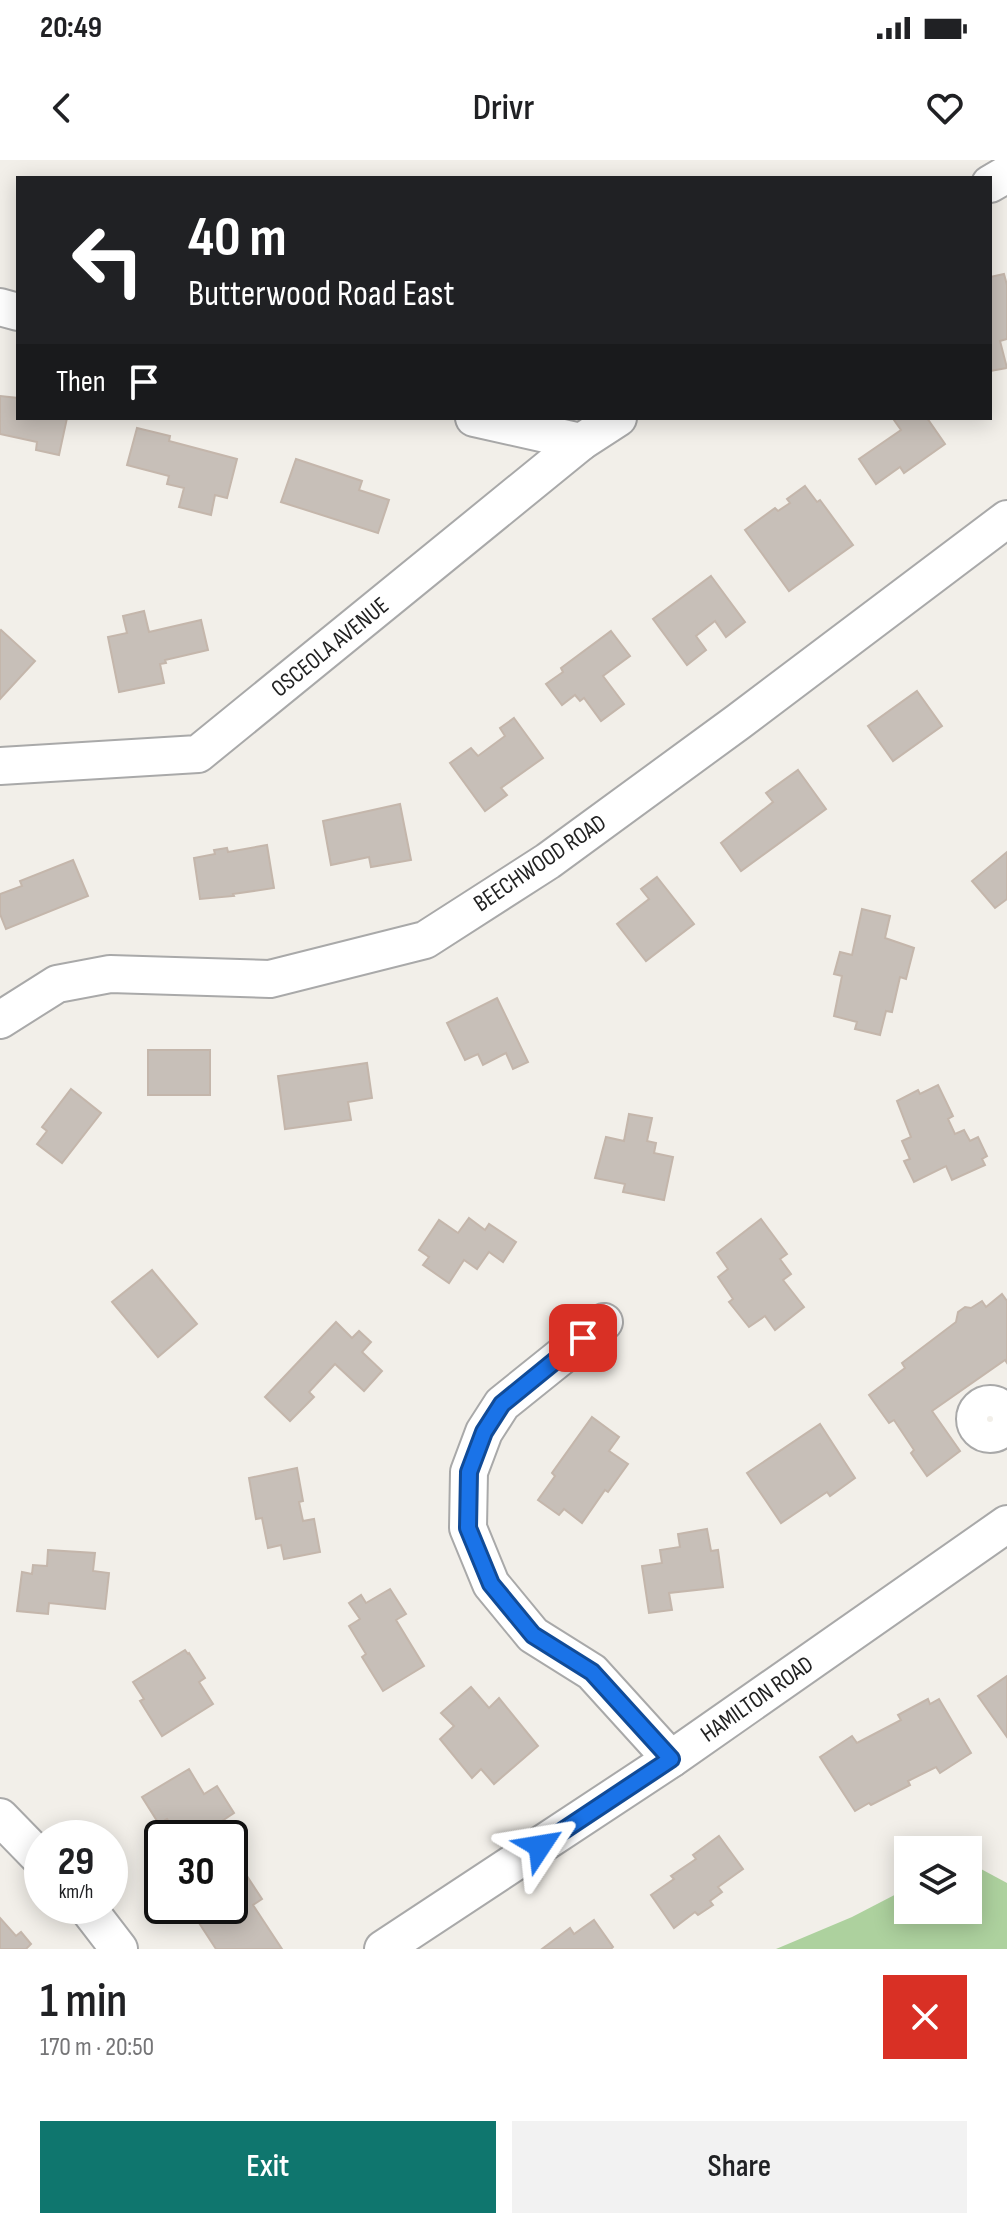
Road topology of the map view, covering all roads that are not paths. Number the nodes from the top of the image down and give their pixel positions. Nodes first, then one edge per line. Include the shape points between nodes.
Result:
1 (483, 420) edge
2 (615, 420) edge
3 (581, 442) junction
4 (1007, 519) edge
5 (0, 766) edge
6 (0, 1020) edge
7 (604, 1322) dead end
8 (1007, 1524) edge
9 (671, 1759) junction
10 (0, 1817) edge
11 (24, 1842) edge
12 (100, 1924) edge
13 (119, 1949) edge
14 (383, 1949) edge

1 - 3 street
2 - 3 street, OSCEOLA AVENUE
3 - 5 street, OSCEOLA AVENUE via 198,754
4 - 6 street, BEECHWOOD ROAD via 548,861 425,940 270,979 110,974 57,984
7 - 9 street via 502,1404 469,1472 468,1528 491,1584 533,1635 592,1672
8 - 9 street, HAMILTON ROAD
9 - 14 street, HAMILTON ROAD
10 - 11 street
12 - 13 street

